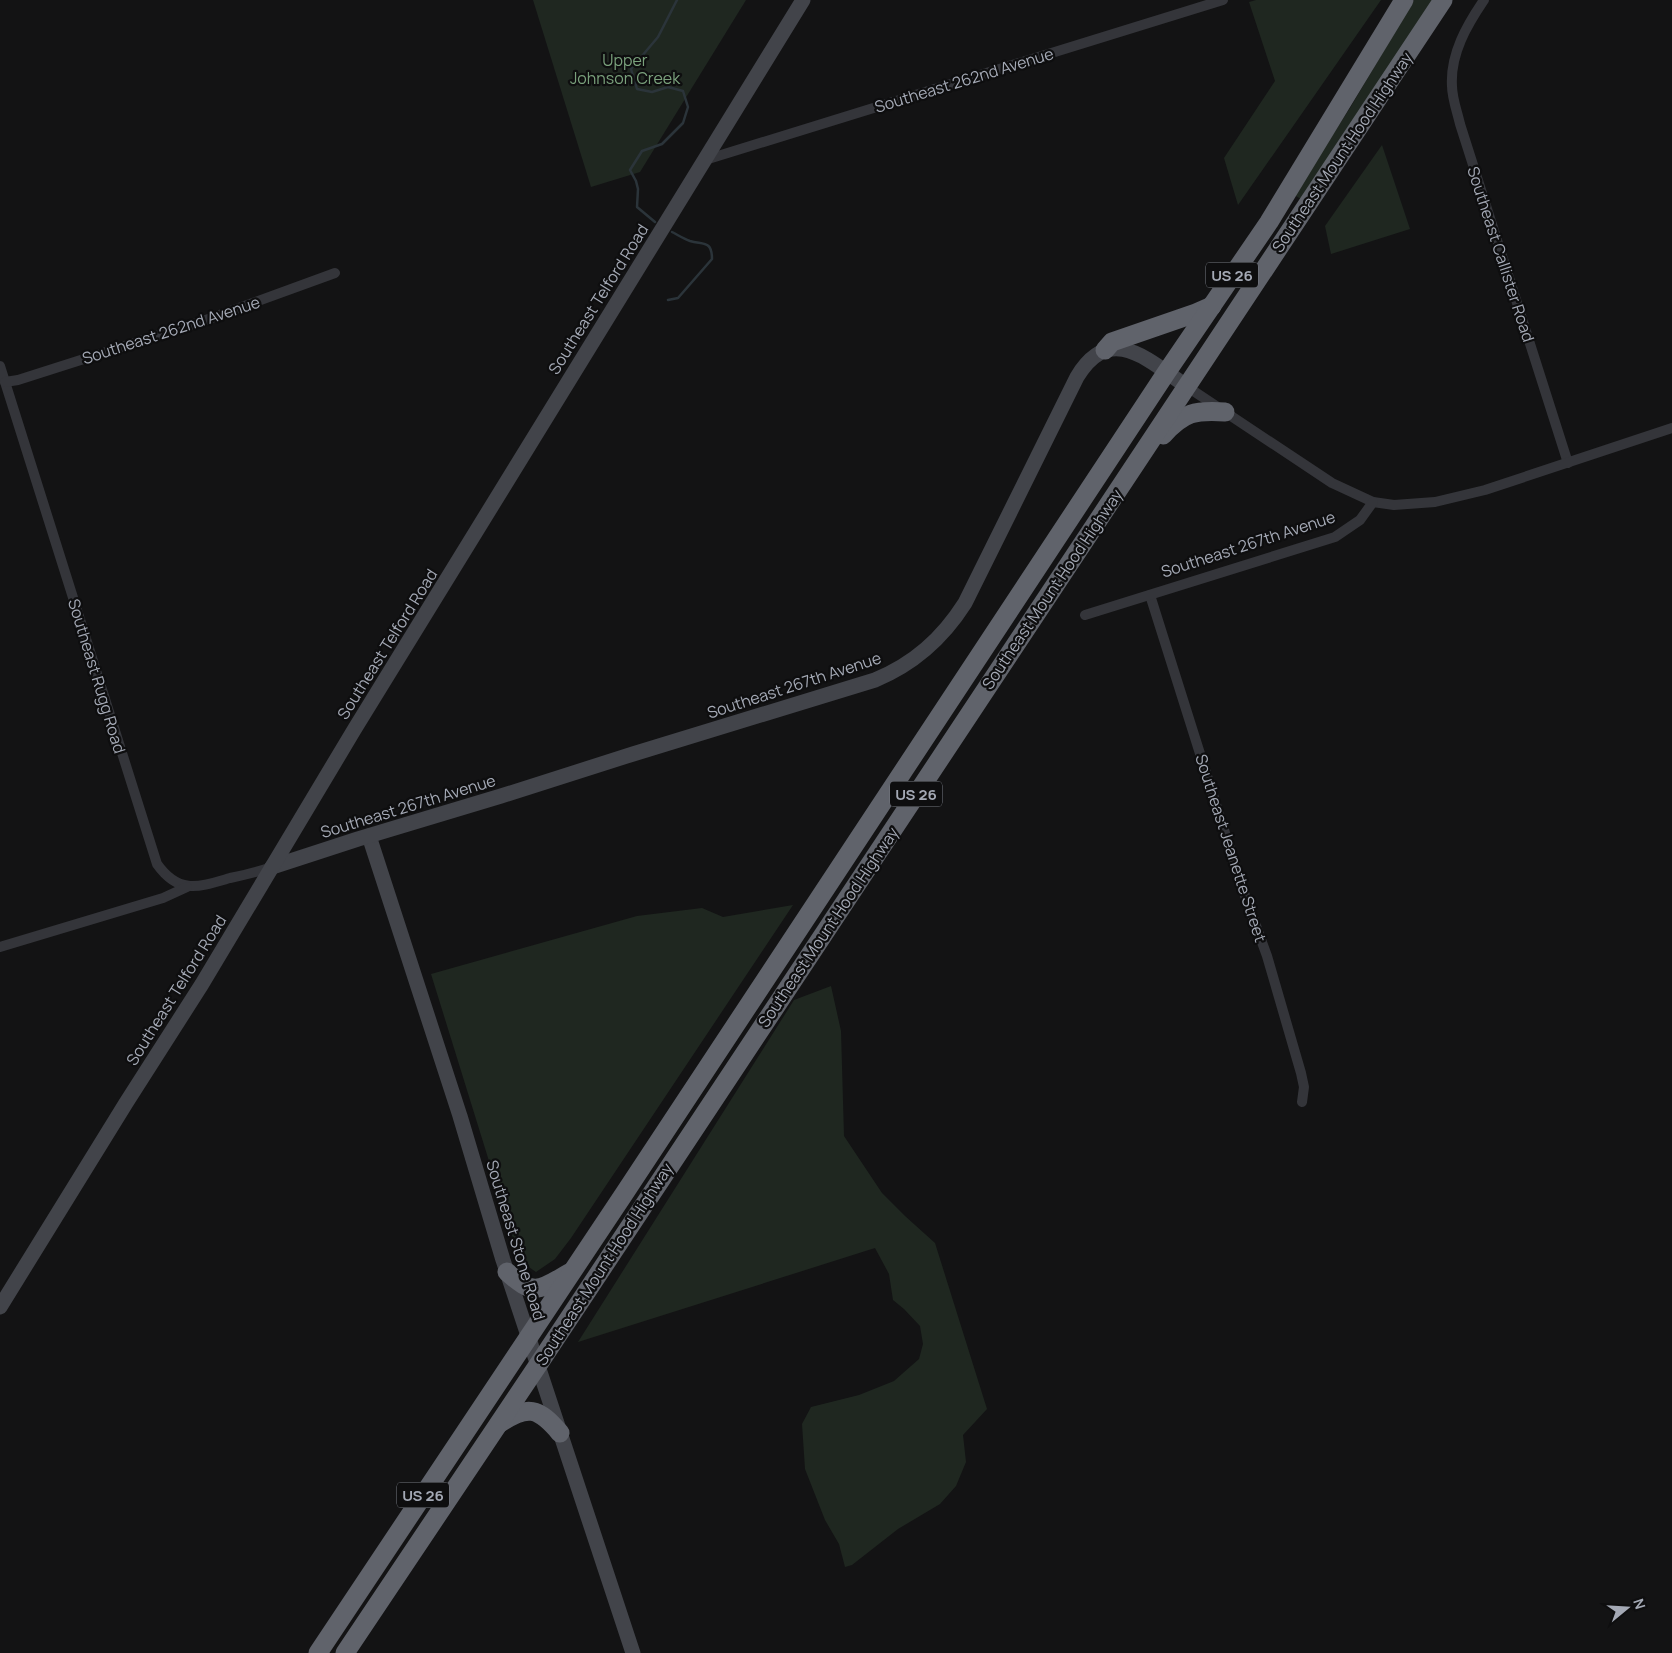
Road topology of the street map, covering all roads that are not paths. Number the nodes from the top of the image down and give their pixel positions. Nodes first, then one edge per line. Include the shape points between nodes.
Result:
1 (803, 0) edge
2 (1222, 0) edge
3 (1404, 0) edge
4 (1443, 0) edge
5 (1484, 0) edge
6 (704, 160) junction
7 (1269, 222) junction
8 (335, 273) dead end
9 (1212, 306) junction
10 (1105, 350) junction
11 (0, 366) edge
12 (1166, 372) junction
13 (5, 382) junction
14 (1186, 386) junction
15 (1225, 412) junction
16 (1672, 428) edge
17 (1568, 463) junction
18 (1133, 467) junction
19 (1373, 502) junction
20 (1082, 544) junction
21 (1150, 595) junction
22 (1085, 615) dead end
23 (370, 836) junction
24 (272, 867) junction
25 (187, 887) junction
26 (0, 947) edge
27 (1302, 1102) dead end
28 (624, 1194) junction
29 (572, 1271) junction
30 (507, 1272) junction
31 (0, 1307) edge
32 (533, 1351) junction
33 (499, 1424) junction
34 (560, 1433) junction
35 (432, 1524) junction
36 (318, 1653) edge
37 (345, 1653) edge
38 (633, 1653) edge

1 - 6 street, Southeast Telford Road
2 - 6 street, Southeast 262nd Avenue
3 - 7 highway, Southeast Mount Hood Highway / US 26
4 - 14 highway, Southeast Mount Hood Highway / US 26
5 - 17 street, Southeast Callister Road via 1460,43 1452,86 1460,124
6 - 24 street, Southeast Telford Road
7 - 9 highway, Southeast Mount Hood Highway / US 26
7 - 14 highway via 1247,276 1187,366
8 - 13 street, Southeast 262nd Avenue via 203,321
9 - 10 highway via 1112,342
9 - 12 highway, Southeast Mount Hood Highway / US 26
10 - 12 street via 1135,353
10 - 23 street, Southeast 267th Avenue via 1085,363 1077,377 962,607 945,632 905,666 875,680
11 - 13 street, Southeast Rugg Road
12 - 14 street
12 - 20 highway via 1166,392 1101,489
12 - 28 highway, Southeast Mount Hood Highway / US 26
13 - 25 street, Southeast Rugg Road via 153,855 170,879
14 - 15 street
14 - 18 highway, Southeast Mount Hood Highway / US 26
15 - 18 highway via 1200,411 1184,416
15 - 19 street via 1332,483
16 - 17 street
17 - 19 street via 1451,499 1414,505
18 - 20 highway, Southeast Mount Hood Highway / US 26
19 - 21 street, Southeast 267th Avenue via 1360,520 1335,536
20 - 32 highway, Southeast Mount Hood Highway / US 26
21 - 22 street, Southeast 267th Avenue
21 - 27 street, Southeast Jeanette Street via 1267,956 1302,1073
23 - 24 street, Southeast 267th Avenue
23 - 30 street, Southeast Stone Road
24 - 25 street via 211,884
24 - 31 street, Southeast Telford Road
25 - 26 street via 163,898
28 - 29 highway, Southeast Mount Hood Highway / US 26
28 - 32 highway via 619,1217 602,1250
29 - 30 highway via 535,1288 522,1286
29 - 32 highway, Southeast Mount Hood Highway / US 26
30 - 32 street, Southeast Stone Road
32 - 33 highway, Southeast Mount Hood Highway / US 26
32 - 34 street, Southeast Stone Road
32 - 35 highway via 455,1466 439,1497
32 - 36 highway, Southeast Mount Hood Highway / US 26
33 - 34 highway via 514,1414 530,1411 543,1415
33 - 35 highway, Southeast Mount Hood Highway / US 26
34 - 38 street, Southeast Stone Road
35 - 37 highway, Southeast Mount Hood Highway / US 26

